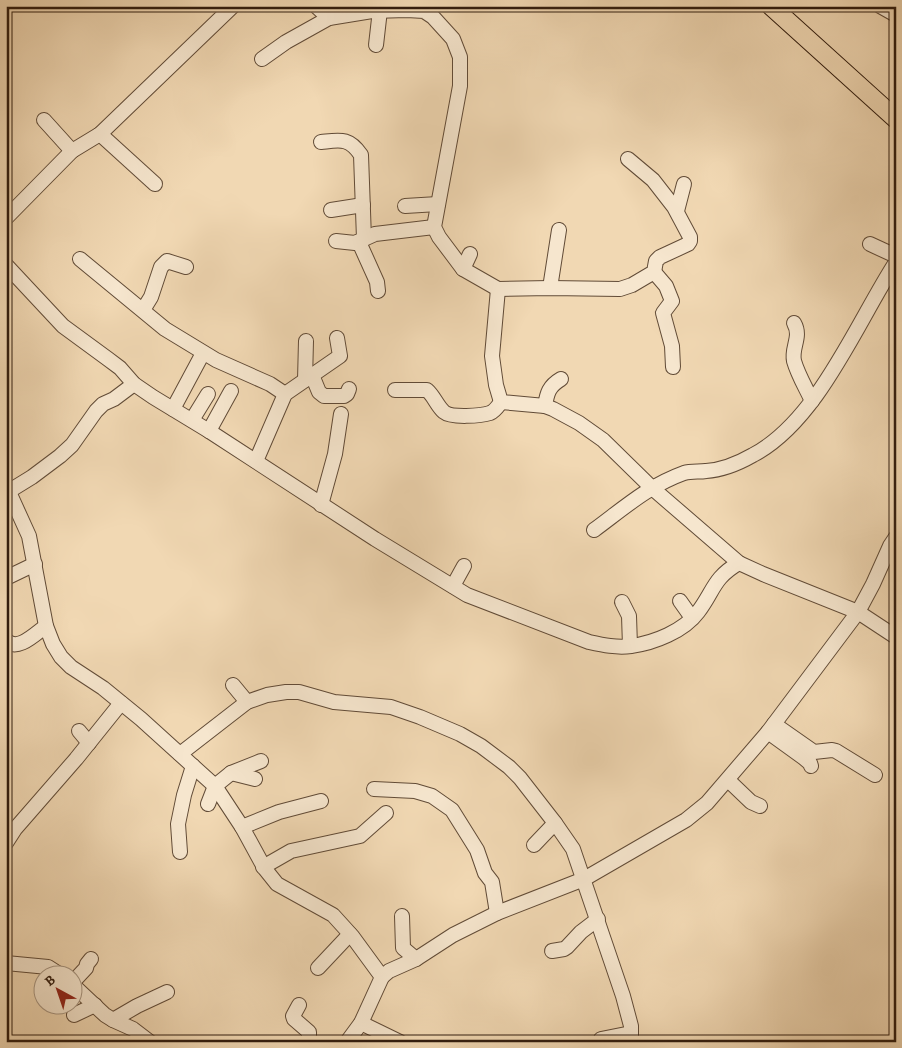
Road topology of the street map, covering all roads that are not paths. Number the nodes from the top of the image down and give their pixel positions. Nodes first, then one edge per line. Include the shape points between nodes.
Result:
1 (232, 6) edge
2 (316, 6) edge
3 (771, 6) edge
4 (880, 6) edge
5 (380, 10) junction
6 (895, 13) edge
7 (329, 18) junction
8 (376, 45) dead end
9 (262, 59) dead end
10 (896, 119) edge
11 (44, 120) dead end
12 (100, 134) junction
13 (321, 142) dead end
14 (72, 151) junction
15 (628, 159) dead end
16 (156, 184) dead end
17 (684, 184) dead end
18 (438, 204) junction
19 (363, 205) junction
20 (405, 206) dead end
21 (331, 210) dead end
22 (677, 211) junction
23 (6, 218) edge
24 (434, 227) junction
25 (559, 230) dead end
26 (361, 240) junction
27 (336, 241) dead end
28 (870, 244) dead end
29 (470, 254) dead end
30 (896, 256) edge
31 (80, 259) dead end
32 (896, 262) edge
33 (6, 265) edge
34 (186, 267) dead end
35 (462, 269) junction
36 (654, 272) junction
37 (498, 288) junction
38 (550, 288) junction
39 (378, 291) dead end
40 (143, 310) junction
41 (794, 323) dead end
42 (336, 338) dead end
43 (306, 341) dead end
44 (203, 353) junction
45 (673, 367) dead end
46 (309, 378) junction
47 (561, 379) dead end
48 (134, 384) junction
49 (349, 389) dead end
50 (395, 390) dead end
51 (231, 392) dead end
52 (208, 394) dead end
53 (285, 394) junction
54 (812, 401) junction
55 (501, 402) junction
56 (545, 406) junction
57 (173, 409) junction
58 (341, 414) dead end
59 (192, 420) junction
60 (209, 431) junction
61 (256, 461) junction
62 (651, 487) junction
63 (8, 493) edge
64 (321, 505) junction
65 (594, 530) dead end
66 (896, 536) edge
67 (739, 562) junction
68 (34, 564) junction
69 (464, 566) dead end
70 (6, 578) edge
71 (453, 586) junction
72 (680, 601) dead end
73 (622, 602) dead end
74 (858, 612) junction
75 (692, 618) junction
76 (46, 626) junction
77 (896, 637) edge
78 (6, 640) edge
79 (630, 646) junction
80 (233, 685) dead end
81 (247, 702) junction
82 (121, 703) junction
83 (771, 728) junction
84 (79, 731) dead end
85 (89, 743) junction
86 (180, 754) junction
87 (261, 761) dead end
88 (193, 766) junction
89 (811, 766) dead end
90 (231, 774) junction
91 (875, 774) dead end
92 (255, 779) dead end
93 (728, 780) junction
94 (215, 786) junction
95 (374, 788) dead end
96 (321, 801) dead end
97 (208, 804) dead end
98 (760, 806) dead end
99 (386, 813) dead end
100 (555, 823) junction
101 (242, 827) junction
102 (6, 843) edge
103 (534, 845) dead end
104 (180, 852) dead end
105 (263, 867) junction
106 (584, 879) junction
107 (497, 913) junction
108 (402, 916) dead end
109 (598, 920) junction
110 (350, 934) junction
111 (552, 951) dead end
112 (416, 959) junction
113 (6, 963) edge
114 (38, 966) edge
115 (90, 968) dead end
116 (318, 968) dead end
117 (82, 975) edge
118 (382, 977) junction
119 (167, 992) dead end
120 (82, 993) edge
121 (94, 1004) junction
122 (299, 1005) dead end
123 (82, 1011) edge
124 (112, 1020) junction
125 (361, 1023) junction
126 (631, 1037) edge
127 (601, 1039) dead end
128 (150, 1042) edge
129 (309, 1042) edge
130 (346, 1042) edge
131 (400, 1042) edge

1 - 12 street
2 - 7 street
3 - 10 main road
4 - 6 street
5 - 7 street
5 - 8 street
5 - 18 street via 424,11 453,39 460,57 460,86
7 - 9 street
11 - 14 street
12 - 14 street
12 - 16 street
13 - 19 street via 346,141 361,155
14 - 23 street
15 - 22 street via 653,180
17 - 22 street
18 - 20 street
18 - 24 street
19 - 21 street
19 - 26 street
22 - 36 street via 690,241 679,250 660,257
24 - 26 street via 375,234
24 - 35 street
25 - 38 street
26 - 27 street
26 - 39 street via 370,270 376,277
28 - 30 street
29 - 35 street
31 - 40 street
32 - 54 street
33 - 48 street via 63,326 120,368
34 - 40 street via 167,261 164,263 152,297
35 - 37 street
36 - 38 street via 632,286 620,289
36 - 45 street via 666,286 672,301 663,314 672,346
37 - 38 street
37 - 55 street via 492,356
40 - 44 street via 165,329
41 - 54 street via 798,337 794,361
42 - 46 street via 340,356
43 - 46 street
44 - 53 street
44 - 57 street
46 - 49 street via 324,396 344,396
46 - 53 street
47 - 56 street via 550,386
48 - 57 street
48 - 63 street via 103,404 60,456
50 - 55 street via 426,390 442,411 450,415 489,414
51 - 60 street
52 - 59 street
53 - 61 street
54 - 62 street via 789,428 753,456 708,471 686,472
55 - 56 street
56 - 62 street via 579,423 603,440
57 - 59 street
58 - 64 street via 335,454
59 - 60 street
60 - 61 street
61 - 64 street
62 - 65 street
62 - 67 street
63 - 68 street via 29,536
64 - 71 street
66 - 74 street
67 - 74 street
67 - 75 street via 716,581
68 - 70 street
68 - 76 street
69 - 71 street
71 - 79 street via 467,595 589,642
72 - 75 street
73 - 79 street via 629,616
74 - 77 street
74 - 83 street
75 - 79 street via 666,635
76 - 78 street via 22,644 14,646
76 - 82 street via 53,644 71,667
80 - 81 street
81 - 86 street
81 - 100 street via 267,695 300,692 334,702 391,707 420,717 460,734 509,767
82 - 85 street
82 - 86 street
83 - 89 street
83 - 91 street via 814,752 832,750
83 - 93 street
84 - 85 street
85 - 102 street
86 - 88 street
87 - 90 street
88 - 94 street
88 - 104 street via 178,824
90 - 92 street
90 - 94 street
93 - 98 street via 751,802
93 - 106 street via 686,820
94 - 97 street
94 - 101 street
95 - 107 street via 415,791 432,796 452,810 492,882
96 - 101 street via 279,812
99 - 105 street via 360,836 291,851
100 - 103 street
100 - 106 street via 572,849
101 - 105 street
105 - 110 street via 277,884 333,915
106 - 107 street
106 - 109 street
107 - 112 street via 453,935
108 - 112 street via 403,948
109 - 111 street via 564,949
109 - 126 street via 623,996
110 - 116 street
110 - 118 street
112 - 118 street
113 - 114 street
115 - 117 street
118 - 125 street
119 - 124 street
120 - 121 street
121 - 123 street
121 - 124 street
122 - 129 street via 294,1020 308,1032
124 - 128 street via 133,1029
125 - 130 street
125 - 131 street
126 - 127 street

